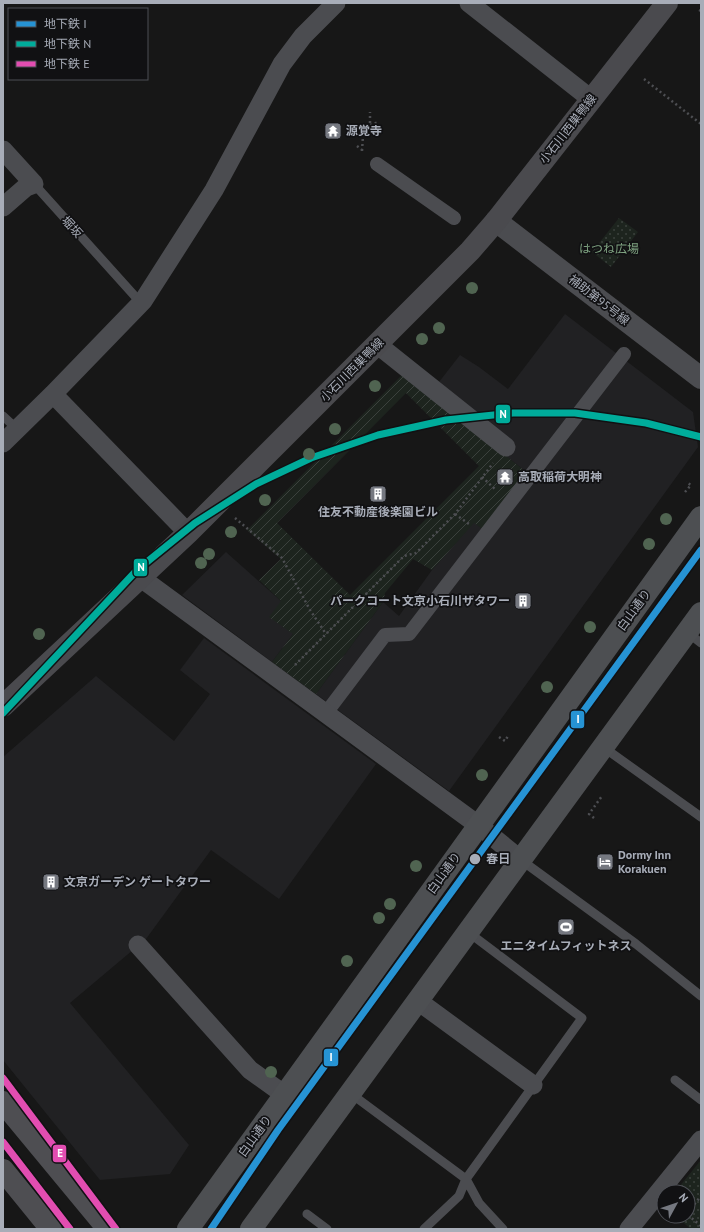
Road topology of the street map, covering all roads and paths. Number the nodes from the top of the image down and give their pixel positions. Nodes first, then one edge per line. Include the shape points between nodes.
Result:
1 (336, 3) edge
2 (469, 3) edge
3 (667, 3) edge
4 (644, 79) dead end
5 (591, 99) junction
6 (370, 112) dead end
7 (379, 122) dead end
8 (701, 124) edge
9 (370, 125) junction
10 (3, 150) edge
11 (362, 151) dead end
12 (377, 164) dead end
13 (34, 184) junction
14 (3, 207) edge
15 (454, 218) dead end
16 (496, 221) junction
17 (141, 303) junction
18 (378, 345) junction
19 (624, 354) dead end
20 (701, 378) edge
21 (53, 394) junction
22 (3, 416) edge
23 (16, 430) junction
24 (3, 443) edge
25 (506, 447) joint
26 (686, 482) dead end
27 (685, 492) dead end
28 (218, 503) junction
29 (455, 514) junction
30 (701, 517) edge
31 (471, 526) dead end
32 (188, 534) junction
33 (142, 578) junction
34 (701, 613) edge
35 (326, 634) junction
36 (694, 638) edge
37 (280, 680) junction
38 (5, 701) edge
39 (326, 714) junction
40 (508, 736) dead end
41 (500, 737) dead end
42 (603, 747) junction
43 (602, 796) dead end
44 (701, 817) edge
45 (594, 818) dead end
46 (478, 825) junction
47 (521, 860) junction
48 (468, 932) junction
49 (138, 945) dead end
50 (701, 996) edge
51 (418, 1001) junction
52 (676, 1080) dead end
53 (534, 1085) junction
54 (350, 1094) junction
55 (285, 1095) junction
56 (701, 1100) edge
57 (3, 1102) edge
58 (701, 1140) edge
59 (3, 1170) edge
60 (466, 1179) junction
61 (307, 1214) dead end
62 (51, 1229) edge
63 (108, 1229) edge
64 (188, 1229) edge
65 (251, 1229) edge
66 (327, 1229) edge
67 (424, 1229) edge
68 (503, 1229) edge
69 (629, 1229) edge

1 - 17 street via 303,36 282,64 214,190
2 - 5 street
3 - 5 main road, 小石川西巣鴨線
4 - 8 path
5 - 16 main road, 小石川西巣鴨線
6 - 9 path
7 - 9 path
9 - 11 path via 363,136
10 - 13 street, 堀坂
12 - 15 street
13 - 14 street via 26,187
13 - 17 lane, 堀坂
16 - 18 main road, 小石川西巣鴨線 via 470,252
16 - 20 street, 補助第95号線
17 - 21 street
18 - 25 street
18 - 28 main road, 小石川西巣鴨線
19 - 39 street via 409,634 385,635
21 - 23 street
21 - 32 street
22 - 23 lane
23 - 24 street
25 - 29 path
26 - 27 path via 691,485
28 - 32 main road, 小石川西巣鴨線
28 - 35 path via 282,558
29 - 31 path
29 - 35 path via 416,553 404,556
30 - 46 main road, 白山通り
32 - 33 main road, 小石川西巣鴨線
33 - 37 street
33 - 38 main road, 小石川西巣鴨線
34 - 36 main road
35 - 37 path
36 - 42 main road
37 - 39 street
39 - 46 street
40 - 41 path via 505,741
42 - 44 lane
42 - 47 main road
43 - 45 path via 589,814
46 - 47 street
46 - 55 main road, 白山通り
47 - 48 main road
47 - 50 lane via 636,944
48 - 51 main road
48 - 53 lane via 582,1018
49 - 55 street via 250,1070
51 - 53 street
51 - 54 main road
52 - 56 lane
53 - 60 lane
54 - 60 lane
54 - 65 main road
55 - 64 main road, 白山通り
57 - 63 highway
58 - 69 street
59 - 62 highway
60 - 67 lane via 459,1196
60 - 68 lane via 479,1203
61 - 66 lane

